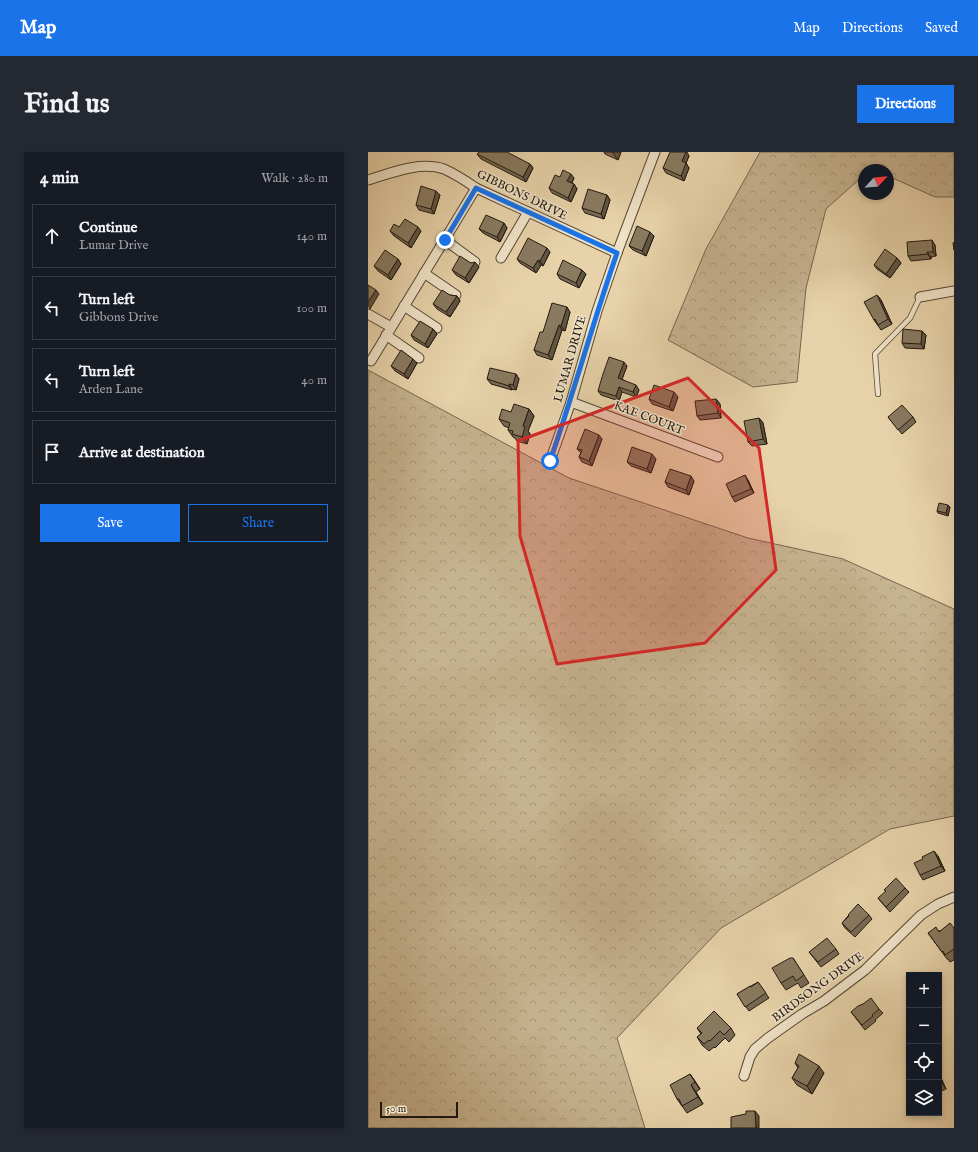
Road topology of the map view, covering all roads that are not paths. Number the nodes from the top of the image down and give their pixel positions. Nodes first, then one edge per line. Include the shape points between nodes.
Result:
1 (655, 152) edge
2 (368, 180) edge
3 (476, 188) junction
4 (528, 212) junction
5 (445, 240) junction
6 (617, 253) junction
7 (501, 258) dead end
8 (475, 262) edge
9 (424, 273) junction
10 (954, 291) edge
11 (456, 295) edge
12 (920, 297) joint
13 (404, 306) junction
14 (368, 314) edge
15 (391, 327) junction
16 (437, 328) dead end
17 (386, 336) junction
18 (419, 358) dead end
19 (370, 361) dead end
20 (878, 394) dead end
21 (571, 402) junction
22 (718, 457) dead end
23 (550, 461) dead end
24 (954, 897) edge
25 (744, 1076) dead end

1 - 6 street, LUMAR DRIVE
2 - 3 street, GIBBONS DRIVE via 405,170 432,167 448,172
3 - 4 street, GIBBONS DRIVE
3 - 5 street
4 - 6 street, GIBBONS DRIVE
4 - 7 street
5 - 8 street
5 - 9 street
6 - 21 street, LUMAR DRIVE via 595,317
9 - 11 street
9 - 13 street
10 - 12 street
12 - 20 lane via 910,318 875,354
13 - 15 street
13 - 16 street
14 - 15 street
15 - 17 street
17 - 18 street
17 - 19 street
21 - 22 street, KAE COURT
21 - 23 street, LUMAR DRIVE
24 - 25 street, BIRDSONG DRIVE via 921,915 864,970 824,1001 768,1038 753,1053

